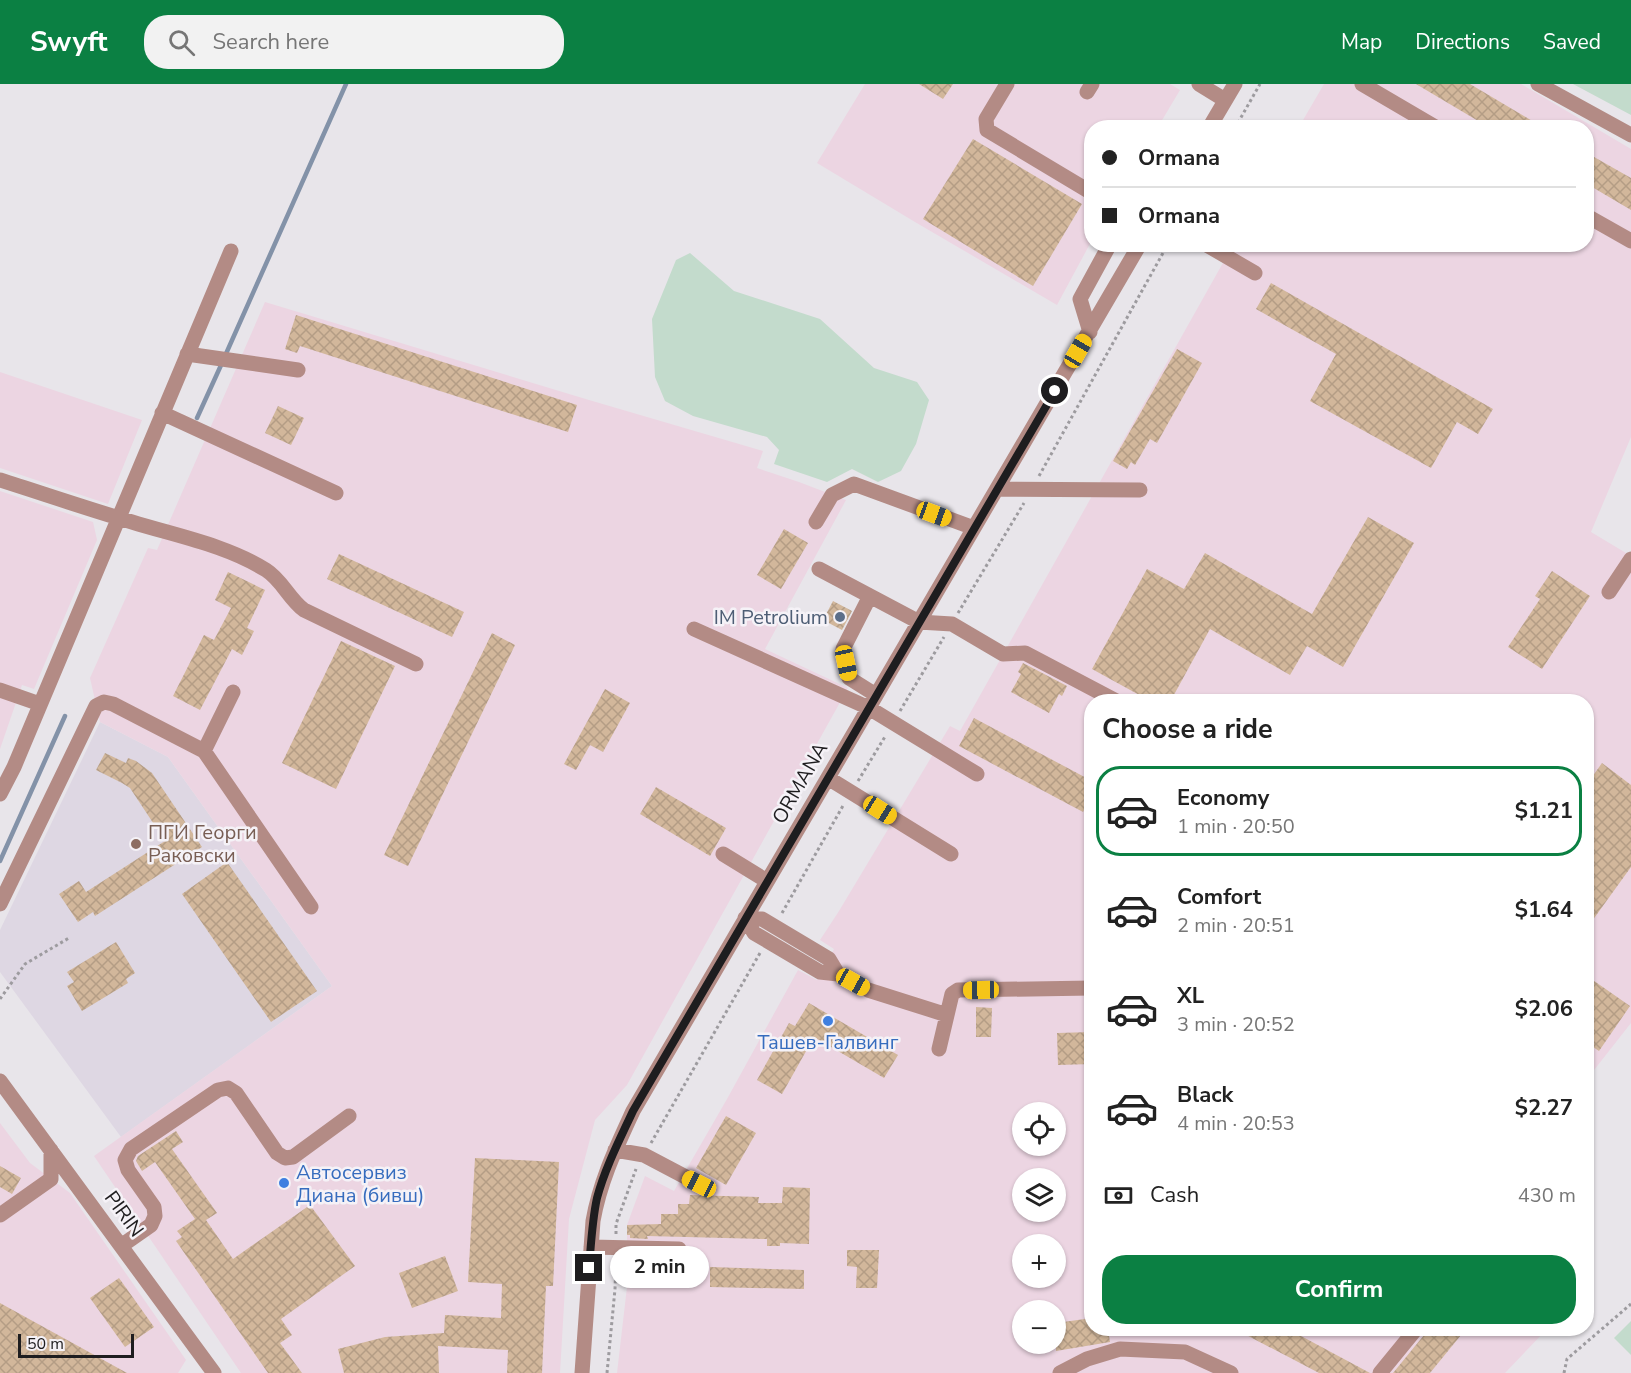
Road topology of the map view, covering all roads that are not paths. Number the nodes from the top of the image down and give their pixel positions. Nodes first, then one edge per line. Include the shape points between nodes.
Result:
1 (1007, 84) edge
2 (1199, 84) edge
3 (1235, 84) edge
4 (1362, 84) edge
5 (1539, 84) edge
6 (1226, 100) junction
7 (1214, 120) edge
8 (1423, 120) edge
9 (1631, 135) edge
10 (1084, 188) edge
11 (1594, 220) edge
12 (1631, 241) edge
13 (231, 251) dead end
14 (1106, 252) edge
15 (1135, 252) edge
16 (1219, 252) edge
17 (1255, 273) dead end
18 (1090, 332) junction
19 (187, 354) junction
20 (298, 370) dead end
21 (162, 414) junction
22 (0, 480) edge
23 (997, 489) junction
24 (1140, 490) dead end
25 (336, 493) dead end
26 (118, 518) junction
27 (816, 522) dead end
28 (974, 528) junction
29 (1631, 559) edge
30 (819, 569) dead end
31 (1609, 592) dead end
32 (870, 596) junction
33 (919, 622) junction
34 (694, 629) dead end
35 (416, 664) dead end
36 (0, 690) edge
37 (233, 692) dead end
38 (1103, 694) edge
39 (872, 702) junction
40 (40, 705) junction
41 (204, 751) junction
42 (7, 764) edge
43 (977, 774) dead end
44 (828, 777) junction
45 (0, 794) edge
46 (723, 854) dead end
47 (951, 854) dead end
48 (767, 881) junction
49 (0, 904) edge
50 (312, 908) dead end
51 (745, 918) junction
52 (838, 974) junction
53 (1084, 988) edge
54 (947, 1015) junction
55 (939, 1049) dead end
56 (0, 1081) edge
57 (348, 1116) dead end
58 (51, 1150) junction
59 (615, 1150) junction
60 (699, 1184) dead end
61 (0, 1215) edge
62 (121, 1246) junction
63 (591, 1247) junction
64 (679, 1249) dead end
65 (1410, 1336) edge
66 (214, 1373) edge
67 (582, 1373) edge
68 (1060, 1373) edge
69 (1231, 1373) edge
70 (1380, 1373) edge

1 - 10 street via 986,119 987,130
2 - 6 street
3 - 6 street
4 - 8 street
5 - 9 street
6 - 7 street
11 - 12 street
13 - 19 street
14 - 18 street via 1080,299
15 - 18 street, ORMANA
16 - 17 street
18 - 23 street, ORMANA
19 - 20 street
19 - 21 street
21 - 25 street
21 - 26 street
22 - 26 street
23 - 24 street
23 - 28 street, ORMANA
26 - 35 street via 220,548 248,561 274,576 304,610
26 - 40 street
27 - 28 street via 832,495 854,484
28 - 33 street, ORMANA
29 - 31 street
30 - 32 street
32 - 33 street
32 - 39 street via 843,649 849,678
33 - 38 street via 952,624 1003,654 1025,653
33 - 39 street, ORMANA
34 - 39 street
36 - 40 street
37 - 41 street
39 - 43 street via 893,723
39 - 44 street, ORMANA
40 - 42 street
41 - 49 street via 113,704 104,702 96,706
41 - 50 street
42 - 45 street
44 - 47 street
44 - 48 street, ORMANA
46 - 48 street
48 - 51 street, ORMANA
51 - 52 street via 754,933 767,941 820,972
51 - 52 street via 762,919 829,958
51 - 59 street, ORMANA via 633,1111
52 - 54 street via 868,990
53 - 54 street via 958,990 952,994
54 - 55 street
56 - 58 street, PIRIN
57 - 62 street via 293,1157 285,1158 236,1092 228,1088 218,1090 131,1149 125,1160 128,1170 154,1207 155,1216 151,1225
58 - 61 street via 51,1179
58 - 62 street, PIRIN
59 - 60 street via 644,1155
59 - 63 street, ORMANA via 597,1198
62 - 66 street, PIRIN
63 - 64 street
63 - 67 street, ORMANA
65 - 70 street
68 - 69 street via 1120,1349 1185,1352

